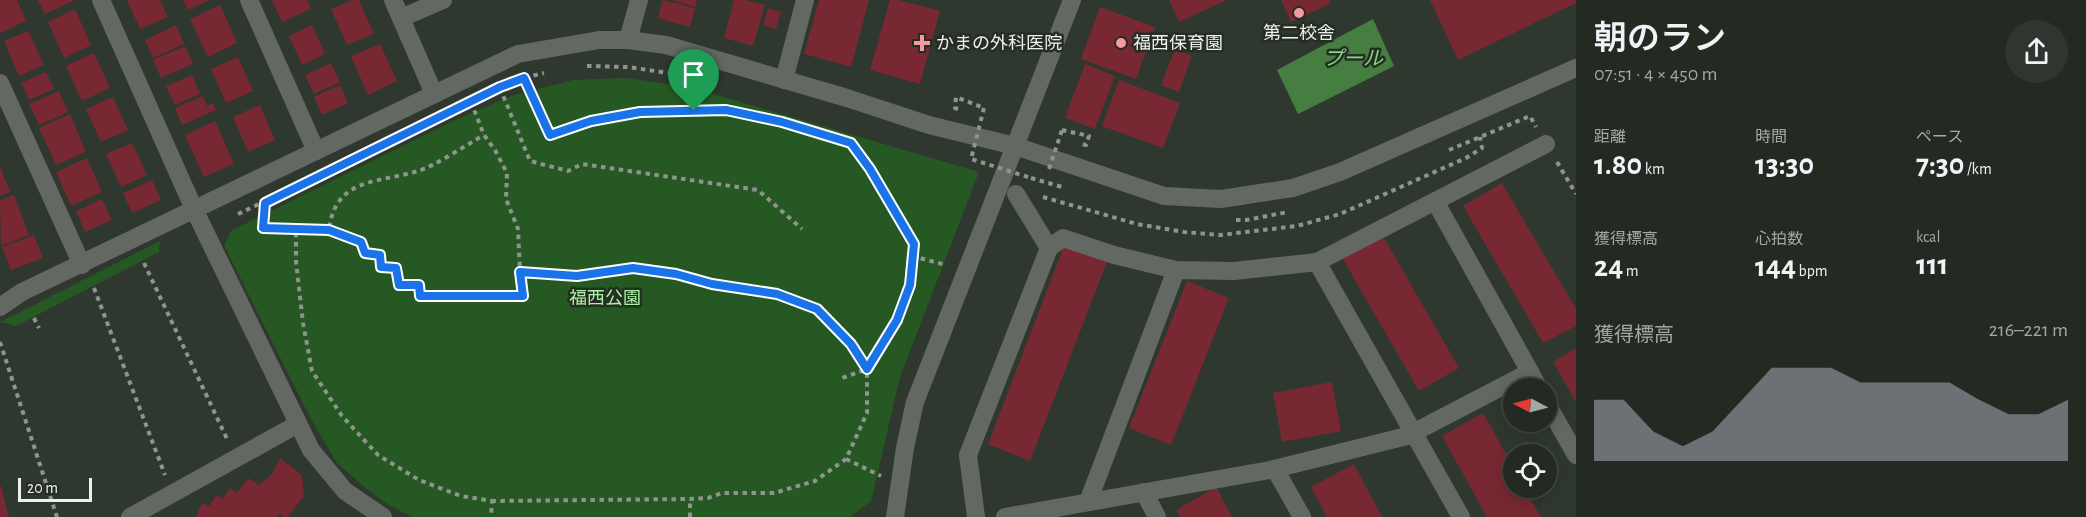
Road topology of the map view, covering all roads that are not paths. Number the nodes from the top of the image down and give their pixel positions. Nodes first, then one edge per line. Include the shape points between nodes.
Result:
1 (101, 0) edge
2 (249, 0) edge
3 (393, 0) edge
4 (443, 0) edge
5 (639, 0) edge
6 (805, 0) edge
7 (1072, 0) edge
8 (401, 18) junction
9 (628, 40) junction
10 (1576, 68) edge
11 (784, 80) junction
12 (0, 83) edge
13 (434, 94) junction
14 (1546, 144) dead end
15 (1015, 146) junction
16 (316, 151) junction
17 (1016, 194) dead end
18 (1435, 201) junction
19 (194, 209) junction
20 (1049, 248) junction
21 (1317, 262) junction
22 (82, 265) junction
23 (1176, 270) junction
24 (1, 302) edge
25 (1534, 378) edge
26 (1503, 394) edge
27 (1557, 421) edge
28 (298, 424) junction
29 (1412, 433) junction
30 (1576, 455) edge
31 (1275, 469) junction
32 (1144, 492) junction
33 (1088, 502) junction
34 (130, 517) edge
35 (383, 517) edge
36 (895, 517) edge
37 (976, 517) edge
38 (1005, 517) edge
39 (1157, 517) edge
40 (1302, 517) edge
41 (1461, 517) edge

1 - 19 street
2 - 16 street
3 - 8 street
4 - 8 street
5 - 9 street
6 - 11 street
7 - 15 street
8 - 13 street
9 - 11 street via 666,45
9 - 13 street via 599,40 518,54
10 - 15 street via 1340,172 1293,188 1221,199 1164,196
11 - 15 street via 929,125
12 - 22 street
13 - 16 street
14 - 18 street
15 - 36 street via 915,402
16 - 19 street
17 - 20 street
18 - 21 street
18 - 25 street
19 - 22 street
19 - 28 street
20 - 23 street via 1063,238
20 - 37 street via 968,455
21 - 23 street via 1233,272
21 - 29 street
22 - 24 street
23 - 33 street
26 - 29 street
27 - 30 street
28 - 34 street
28 - 35 street via 311,450 345,491
29 - 31 street
29 - 41 street
31 - 32 street
31 - 40 street
32 - 33 street
32 - 39 street
33 - 38 street

